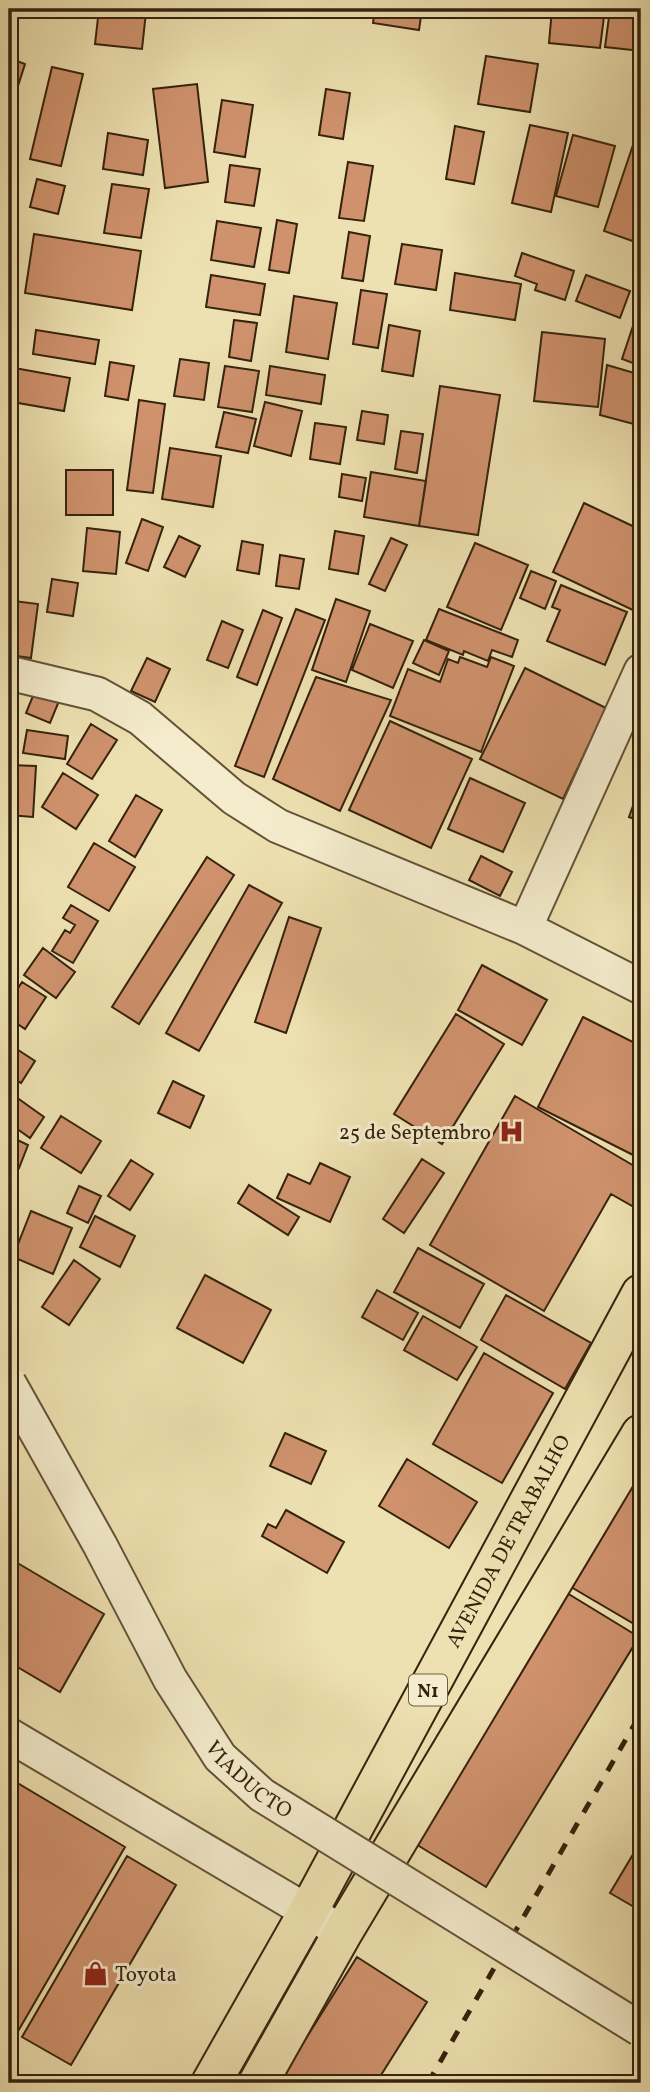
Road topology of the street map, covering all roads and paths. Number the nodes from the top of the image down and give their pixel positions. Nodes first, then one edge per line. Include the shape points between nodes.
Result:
1 (641, 671) edge
2 (9, 673) edge
3 (524, 928) junction
4 (641, 987) edge
5 (641, 1294) edge
6 (9, 1382) edge
7 (641, 1434) edge
8 (9, 1735) edge
9 (308, 1912) junction
10 (343, 1932) junction
11 (641, 2030) edge
12 (211, 2083) edge
13 (258, 2083) edge

1 - 3 street
2 - 3 street via 97,694 140,718 234,798 278,827
3 - 4 street
5 - 9 highway, AVENIDA DE TRABALHO / N1
6 - 11 street, VIADUCTO, bridge via 170,1679 220,1757 262,1795
7 - 10 highway, N1
8 - 9 street
9 - 10 street
9 - 12 highway, AVENIDA DE TRABALHO / N1
10 - 13 highway, N1

